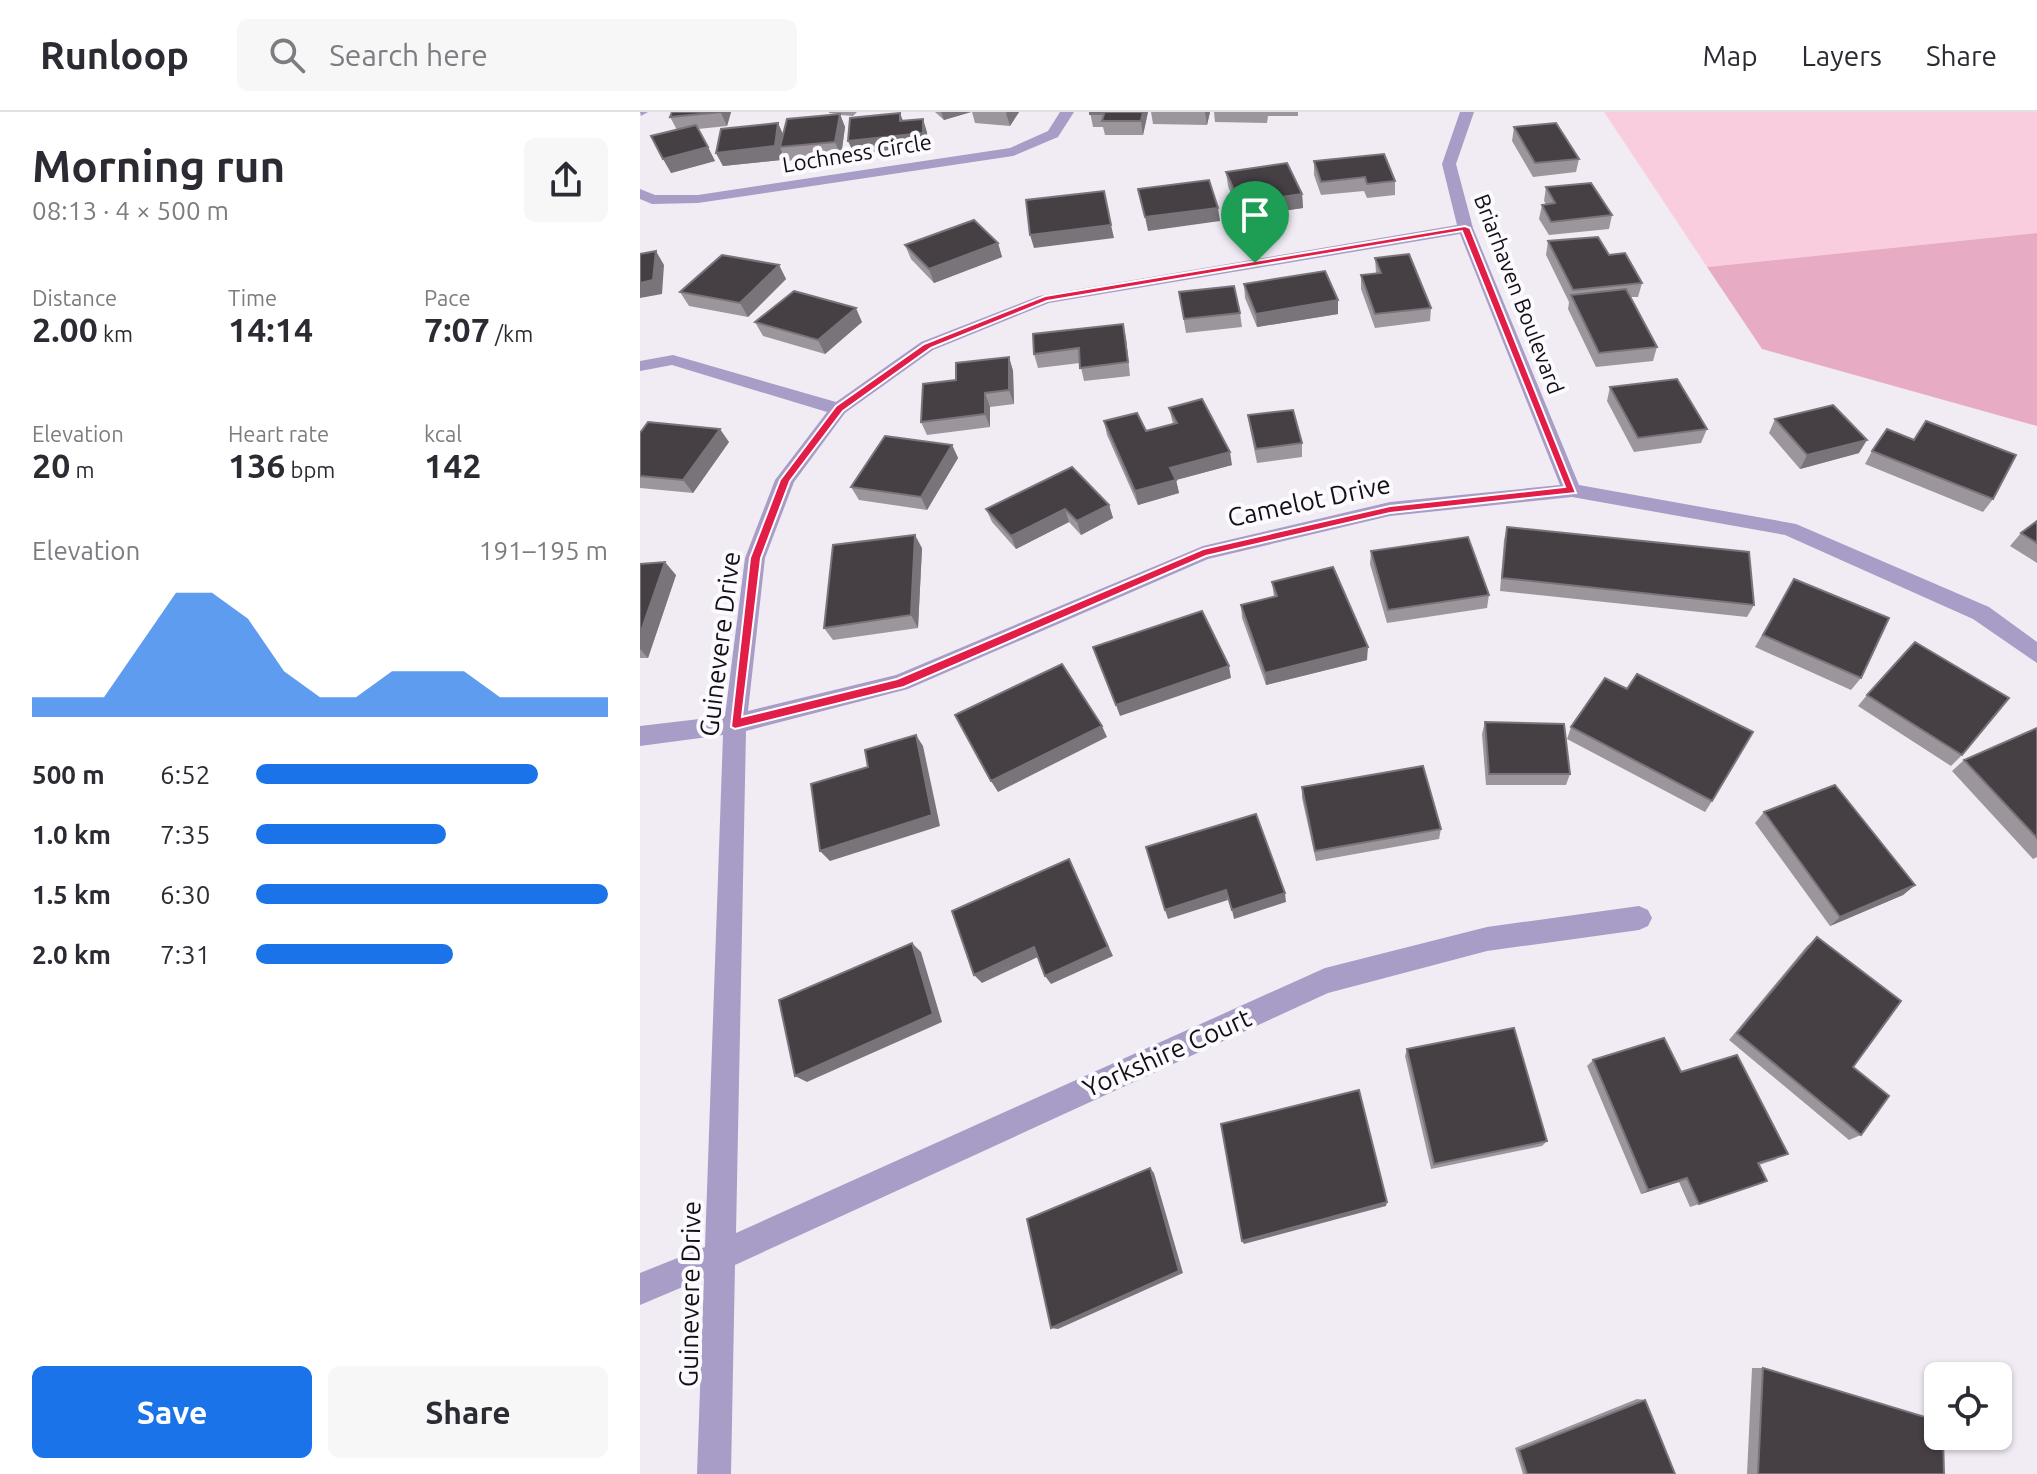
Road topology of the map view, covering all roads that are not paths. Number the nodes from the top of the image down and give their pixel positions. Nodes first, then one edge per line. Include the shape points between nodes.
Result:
1 (1067, 112) edge
2 (1467, 112) edge
3 (640, 193) edge
4 (1465, 228) junction
5 (640, 366) edge
6 (839, 409) junction
7 (1572, 490) junction
8 (2037, 654) edge
9 (735, 724) junction
10 (640, 736) edge
11 (1639, 918) dead end
12 (718, 1257) junction
13 (640, 1289) edge
14 (714, 1474) edge

1 - 3 street, Lochness Circle via 1053,134 1013,152 698,199 652,200
2 - 4 street, Briarhaven Boulevard via 1449,164
4 - 6 street, Guinevere Drive via 1045,299 927,346
4 - 7 street, Briarhaven Boulevard
5 - 6 street via 673,360
6 - 9 street, Guinevere Drive via 785,480 755,558
7 - 8 street, Camelot Drive via 1789,529 1981,613
7 - 9 street, Camelot Drive via 1390,509 1203,553 900,683
9 - 10 street, Camelot Drive
9 - 12 street, Guinevere Drive
11 - 12 street, Yorkshire Court via 1487,939 1325,981
12 - 13 street, Yorkshire Court
12 - 14 street, Guinevere Drive

